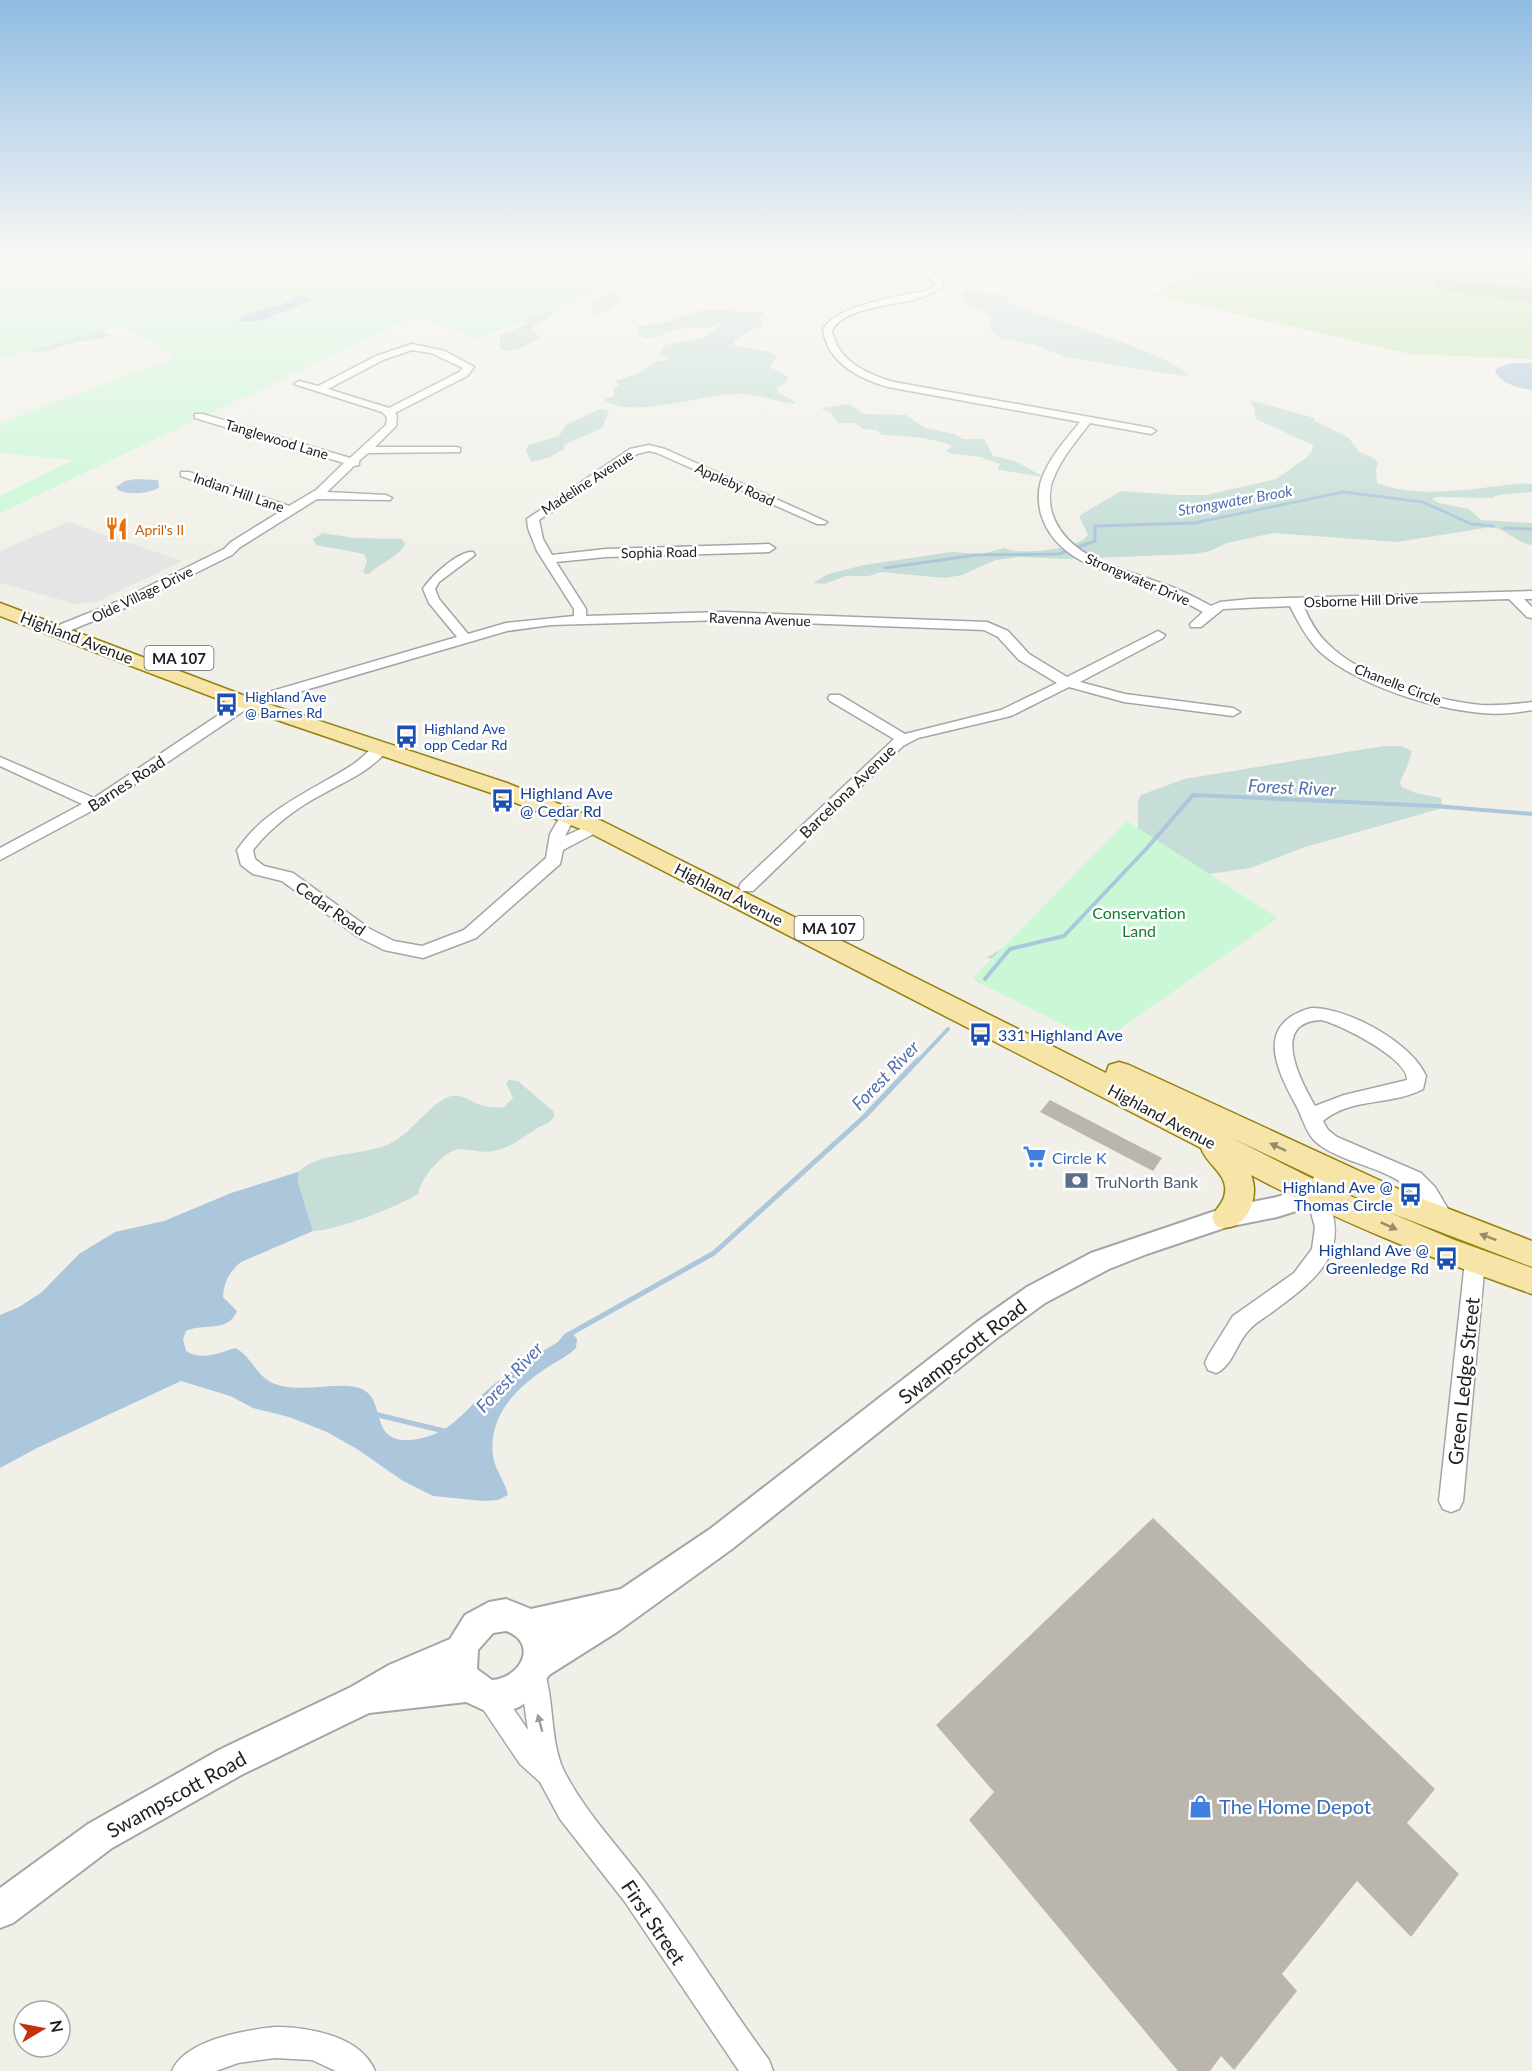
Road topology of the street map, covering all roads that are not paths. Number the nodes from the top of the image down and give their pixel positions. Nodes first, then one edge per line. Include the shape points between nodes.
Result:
1 (398, 352) edge
2 (435, 352) edge
3 (837, 352) edge
4 (299, 384) dead end
5 (319, 390) junction
6 (388, 412) junction
7 (199, 416) dead end
8 (1087, 420) junction
9 (1151, 431) dead end
10 (649, 448) joint
11 (368, 450) junction
12 (456, 450) dead end
13 (354, 462) junction
14 (185, 474) dead end
15 (315, 495) junction
16 (386, 498) dead end
17 (292, 511) junction
18 (821, 522) dead end
19 (769, 548) dead end
20 (469, 555) dead end
21 (550, 559) junction
22 (0, 595) edge
23 (1532, 595) edge
24 (1514, 596) junction
25 (1294, 601) junction
26 (0, 609) edge
27 (1212, 612) junction
28 (1532, 614) edge
29 (81, 620) junction
30 (580, 620) junction
31 (1196, 624) dead end
32 (59, 630) junction
33 (1158, 635) dead end
34 (465, 638) junction
35 (1065, 682) junction
36 (274, 693) junction
37 (835, 698) dead end
38 (246, 703) junction
39 (1532, 706) edge
40 (1233, 712) dead end
41 (904, 739) junction
42 (382, 748) junction
43 (0, 761) edge
44 (95, 804) junction
45 (568, 815) junction
46 (596, 827) junction
47 (558, 846) junction
48 (0, 855) edge
49 (747, 887) junction
50 (1312, 1119) junction
51 (1201, 1137) junction
52 (1323, 1184) junction
53 (1227, 1217) junction
54 (1444, 1220) junction
55 (1532, 1254) edge
56 (1475, 1261) junction
57 (1532, 1281) edge
58 (1216, 1363) dead end
59 (1451, 1501) dead end
60 (627, 1604) junction
61 (530, 1625) junction
62 (462, 1650) junction
63 (536, 1669) junction
64 (479, 1691) junction
65 (363, 1699) junction
66 (550, 1772) junction
67 (0, 1910) edge
68 (187, 2071) edge
69 (360, 2071) edge
70 (759, 2071) edge

1 - 5 street
2 - 6 street via 469,369
3 - 8 street via 846,365 892,385
4 - 5 street
5 - 6 street
6 - 11 street, Olde Village Drive via 392,426
7 - 13 street, Tanglewood Lane
8 - 9 street
8 - 27 street, Strongwater Drive via 1047,478 1046,516 1054,535 1070,550 1173,591
10 - 18 street, Appleby Road
10 - 21 street, Madeline Avenue via 626,455 533,519 538,541
11 - 12 street
11 - 13 street, Olde Village Drive
13 - 15 street, Olde Village Drive
14 - 17 street, Indian Hill Lane
15 - 16 street
15 - 17 street, Olde Village Drive
17 - 29 street, Olde Village Drive via 228,552
19 - 21 street, Sophia Road via 589,554
20 - 34 street via 434,580 429,589 433,600
21 - 30 street, Madeline Avenue via 580,609
22 - 29 main road, Highland Avenue / MA 107
23 - 24 street, Osborne Hill Drive
24 - 25 street, Osborne Hill Drive
24 - 28 street
25 - 27 street, Osborne Hill Drive via 1220,606
25 - 39 street, Chanelle Circle via 1310,632 1326,650 1386,682 1430,699 1471,708 1506,710
26 - 32 main road, Highland Avenue / MA 107
27 - 31 street, Osborne Hill Drive
29 - 32 street, Olde Village Drive
29 - 36 main road, Highland Avenue / MA 107
30 - 34 street, Ravenna Avenue via 521,624
30 - 35 street, Ravenna Avenue via 756,616 987,626 1003,634 1024,657
32 - 38 main road, Highland Avenue / MA 107
33 - 35 street, Barcelona Avenue
34 - 36 street, Ravenna Avenue
35 - 40 street, Ravenna Avenue via 1133,700
35 - 41 street, Barcelona Avenue via 1005,713
36 - 38 street, Barnes Road
36 - 49 main road, Highland Avenue / MA 107 via 561,798
37 - 41 street
38 - 42 main road, Highland Avenue / MA 107
38 - 44 street, Barnes Road
41 - 49 street, Barcelona Avenue
42 - 45 main road, Highland Avenue / MA 107
42 - 47 street, Cedar Road via 356,771 314,792 253,838 245,850 247,861 259,870 287,877 364,933 390,945 423,952 470,934 554,860
43 - 44 street
44 - 48 street, Barnes Road
45 - 46 main road, Highland Avenue / MA 107
45 - 47 street, Cedar Road via 558,834
46 - 47 street
46 - 51 main road, Highland Avenue / MA 107
52 -> 49 main road, Highland Avenue / MA 107 via 1087,1057
50 - 50 street via 1284,1056 1285,1033 1299,1019 1318,1015 1340,1020 1392,1049 1417,1075 1416,1084 1407,1089 1328,1108
50 - 54 street via 1319,1134 1331,1143 1416,1180
51 - 52 main road, Highland Avenue / MA 107
51 - 53 main road via 1237,1174 1242,1191
52 - 53 street, Swampscott Road via 1277,1207
52 - 54 main road, Highland Avenue / MA 107
52 -> 56 main road, Highland Avenue / MA 107
52 - 58 street via 1322,1252 1301,1278 1241,1323
53 - 60 street, Swampscott Road via 1100,1261 1036,1295 721,1539
55 -> 54 main road, Highland Avenue / MA 107
56 - 57 main road, Highland Avenue / MA 107
56 - 59 street, Green Ledge Street
60 - 61 street, Swampscott Road
60 - 63 street, Swampscott Road
61 - 62 street via 517,1617 495,1616 474,1629
61 - 63 street via 539,1639
62 - 64 street via 460,1663
62 - 65 street, Swampscott Road via 400,1676
63 - 64 street via 515,1691 503,1696
66 -> 63 street, First Street via 537,1711
64 - 65 street, Swampscott Road
64 - 66 street, First Street via 529,1755
65 - 67 street, Swampscott Road via 231,1762 100,1836
66 - 70 street, First Street via 570,1809 635,1892
68 - 69 street via 218,2054 273,2040 325,2047 351,2061

